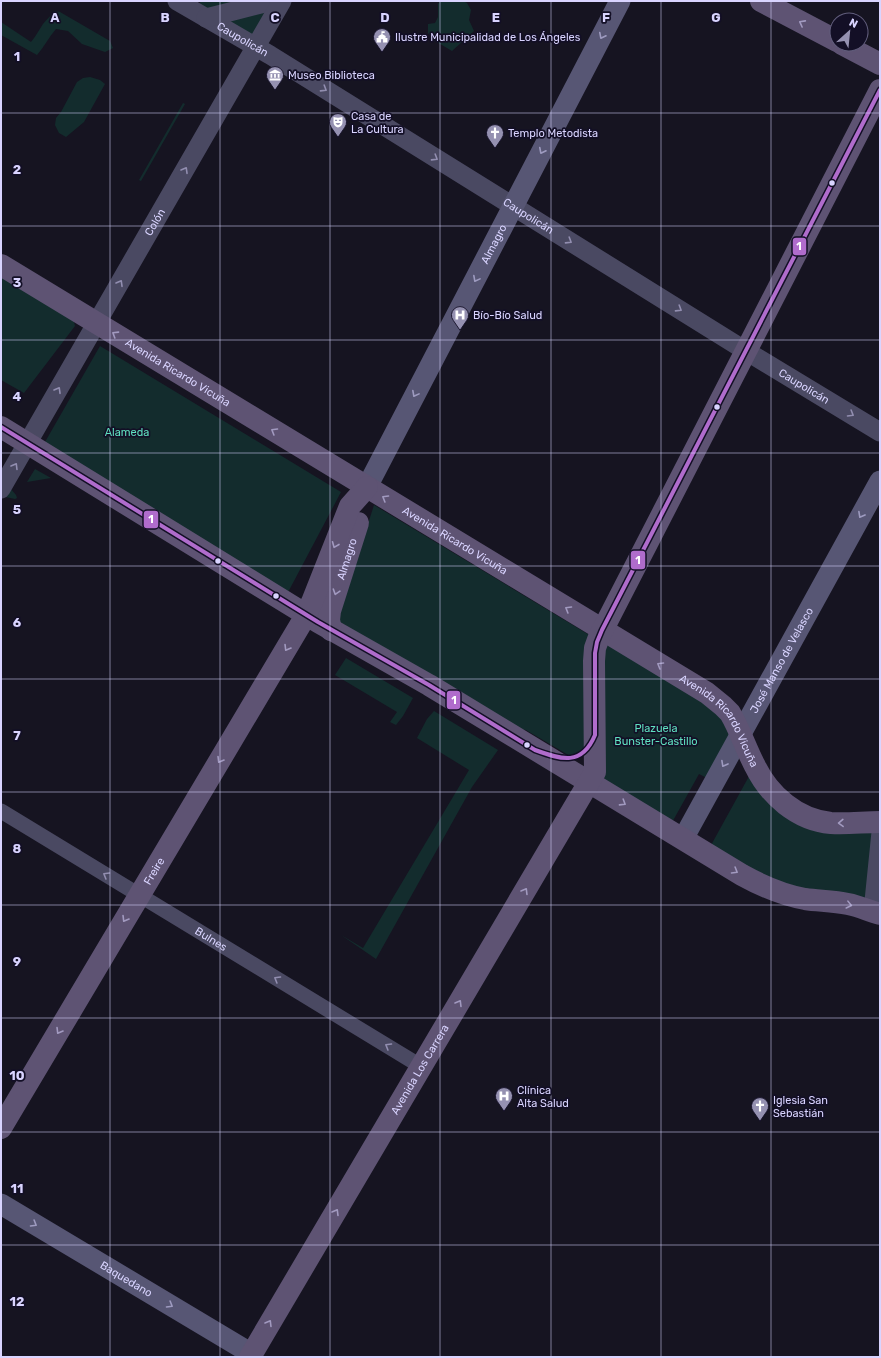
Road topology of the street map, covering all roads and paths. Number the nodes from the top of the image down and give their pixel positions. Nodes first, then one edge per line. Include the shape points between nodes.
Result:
1 (177, 1) edge
2 (273, 1) edge
3 (282, 1) edge
4 (620, 1) edge
5 (761, 1) edge
6 (206, 18) junction
7 (829, 37) edge
8 (255, 47) junction
9 (857, 52) edge
10 (880, 64) edge
11 (880, 90) edge
12 (880, 109) edge
13 (862, 124) junction
14 (513, 206) junction
15 (1, 265) edge
16 (97, 323) junction
17 (746, 350) junction
18 (1, 427) edge
19 (880, 432) edge
20 (28, 443) junction
21 (880, 481) edge
22 (367, 487) junction
23 (1, 489) edge
24 (307, 614) junction
25 (332, 630) junction
26 (602, 630) junction
27 (595, 735) junction
28 (740, 735) junction
29 (536, 750) junction
30 (590, 782) junction
31 (1, 811) edge
32 (880, 822) edge
33 (683, 839) junction
34 (140, 895) junction
35 (875, 912) edge
36 (422, 1067) junction
37 (1, 1128) edge
38 (1, 1204) edge
39 (251, 1355) edge

1 - 6 street, Caupolicán
2 - 6 street
3 - 8 street, Colón
4 -> 14 main road, Almagro
7 -> 5 main road
6 - 8 street, Caupolicán
8 -> 14 street, Caupolicán
16 -> 8 street, Colón
9 - 10 main road
11 - 13 main road, Avenida Los Carrera
12 - 13 main road
13 - 17 main road, Avenida Los Carrera
14 -> 17 street, Caupolicán
14 -> 22 main road, Almagro
15 - 16 main road, Avenida Ricardo Vicuña
20 -> 16 street, Colón
22 -> 16 main road, Avenida Ricardo Vicuña
17 -> 19 street, Caupolicán
17 - 26 main road, Avenida Los Carrera
18 - 20 main road, Avenida Ricardo Vicuña
23 -> 20 street, Colón
20 - 24 main road, Avenida Ricardo Vicuña
21 -> 28 main road, José Manso de Velasco
22 -> 24 main road, Almagro via 350,506
22 -> 25 main road, Almagro via 330,611
26 -> 22 main road, Avenida Ricardo Vicuña
24 - 25 main road, Avenida Ricardo Vicuña
24 -> 34 main road, Freire
25 - 29 main road, Avenida Ricardo Vicuña
26 - 27 main road, Avenida Los Carrera via 594,657
28 -> 26 main road, Avenida Ricardo Vicuña via 730,713 718,701
27 - 29 main road via 585,752 579,756 554,757
27 - 30 main road, Avenida Los Carrera via 595,772
32 -> 28 main road, Avenida Ricardo Vicuña via 830,823 803,815 771,791 754,765
28 -> 33 main road, José Manso de Velasco
29 - 30 main road, Avenida Ricardo Vicuña
30 -> 33 main road, Avenida Ricardo Vicuña
36 -> 30 main road, Avenida Los Carrera
34 -> 31 street, Bulnes
32 - 35 street, Avenida Ricardo Vicuña
33 -> 35 main road, Avenida Ricardo Vicuña via 765,887 799,897 849,904
36 -> 34 street, Bulnes
34 -> 37 main road, Freire
39 -> 36 main road, Avenida Los Carrera
38 -> 39 main road, Baquedano

